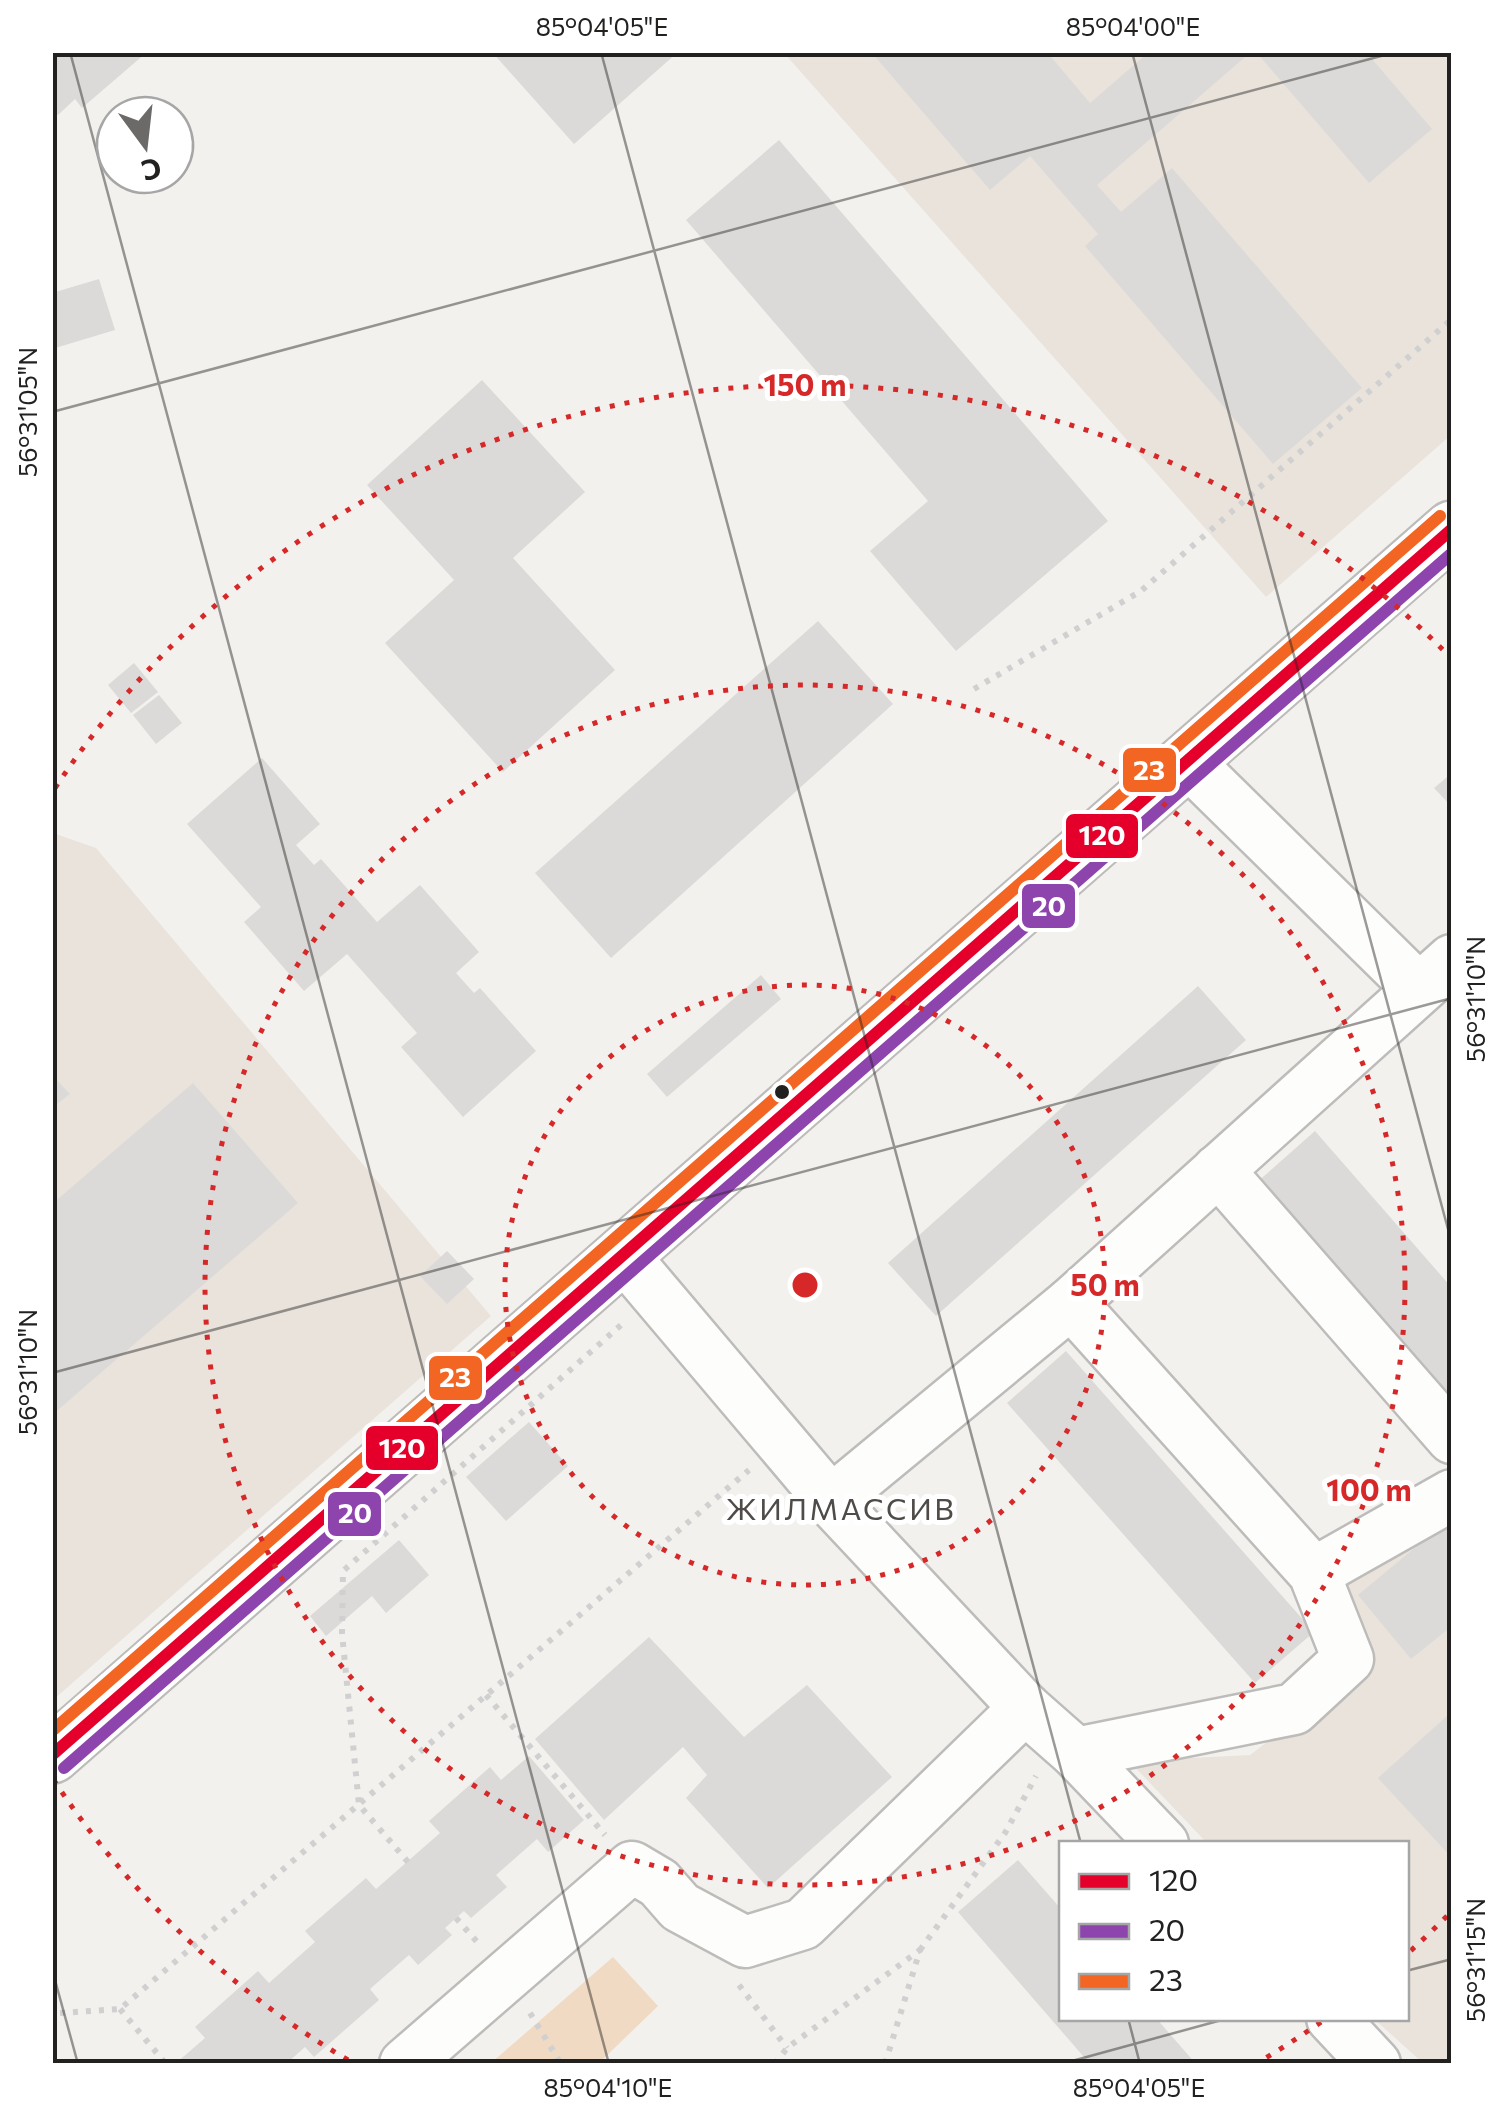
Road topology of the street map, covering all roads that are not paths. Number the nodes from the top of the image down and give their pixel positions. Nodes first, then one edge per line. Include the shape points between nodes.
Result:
1 (1452, 529) edge
2 (1187, 761) junction
3 (1435, 974) edge
4 (1218, 1170) junction
5 (640, 1275) junction
6 (1071, 1302) junction
7 (1452, 1438) edge
8 (1452, 1496) edge
9 (831, 1501) junction
10 (1314, 1573) junction
11 (1053, 1733) junction
12 (52, 1755) edge
13 (1160, 1841) edge
14 (1335, 2021) edge
15 (405, 2064) edge
16 (1375, 2064) edge

1 - 2 main road
2 - 3 lane
2 - 5 main road
3 - 4 lane
4 - 6 lane
4 - 7 lane
5 - 9 lane
5 - 12 main road
6 - 9 lane
6 - 10 lane
8 - 10 lane
9 - 11 lane
10 - 11 lane via 1348,1659 1294,1709
11 - 13 lane
11 - 15 lane via 803,1924 745,1942 680,1907 659,1882 632,1867
14 - 16 lane

